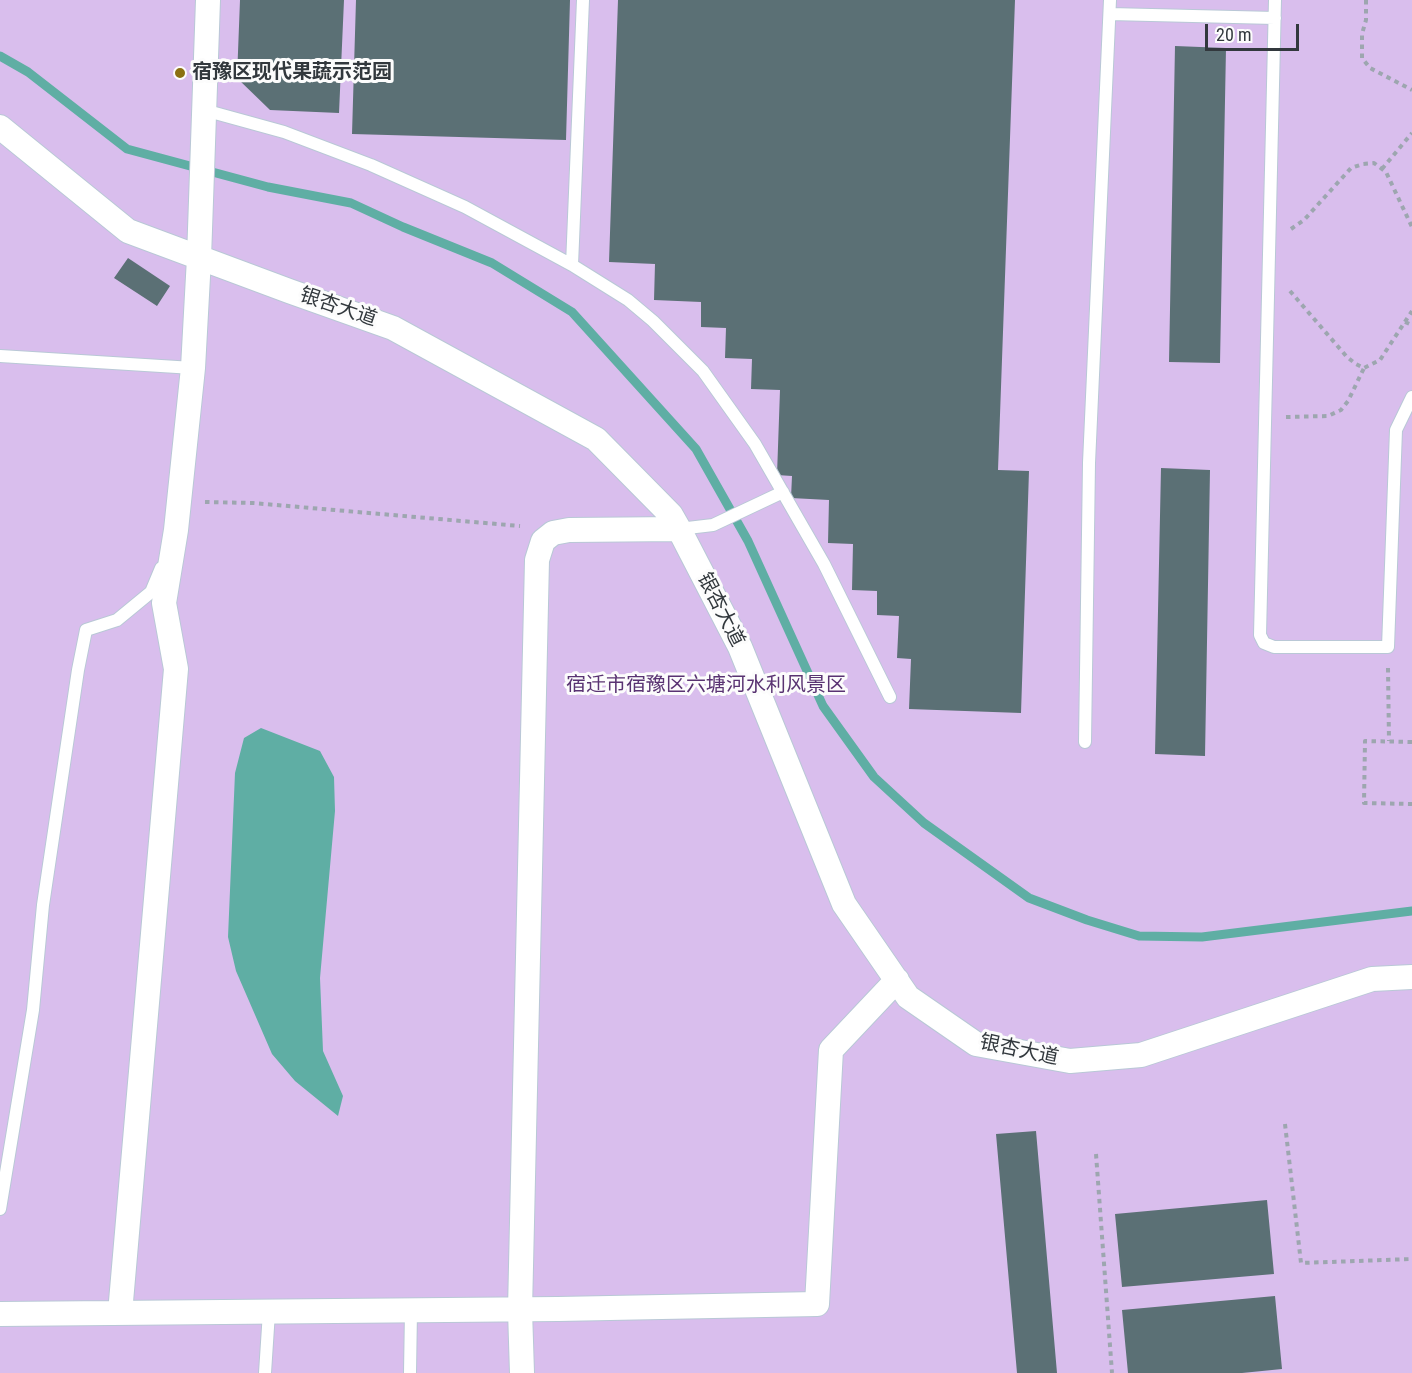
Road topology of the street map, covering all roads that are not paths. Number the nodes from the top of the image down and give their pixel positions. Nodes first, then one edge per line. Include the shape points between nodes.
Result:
1 (208, 0) edge
2 (583, 0) edge
3 (1110, 0) edge
4 (1275, 0) edge
5 (1110, 14) junction
6 (1275, 18) junction
7 (204, 110) junction
8 (0, 127) edge
9 (199, 249) junction
10 (572, 266) junction
11 (0, 356) edge
12 (193, 368) junction
13 (1412, 397) edge
14 (783, 492) junction
15 (678, 529) junction
16 (176, 530) junction
17 (890, 697) dead end
18 (1085, 742) dead end
19 (1412, 977) edge
20 (897, 980) junction
21 (0, 1209) edge
22 (520, 1310) junction
23 (411, 1311) junction
24 (269, 1312) junction
25 (120, 1313) junction
26 (0, 1314) edge
27 (265, 1373) edge
28 (410, 1373) edge
29 (522, 1373) edge

1 - 7 street
2 - 10 lane
3 - 5 lane
4 - 6 lane
5 - 6 lane
5 - 18 lane via 1089,463
6 - 13 lane via 1260,635 1264,643 1274,647 1388,647 1396,430
7 - 9 street
7 - 10 lane via 284,132 371,165 465,207
8 - 9 street, 银杏大道 via 128,231
9 - 12 street
9 - 15 street, 银杏大道 via 393,328 596,439 671,515
10 - 14 lane via 628,300 703,371 755,444
11 - 12 lane
12 - 16 street
14 - 15 lane via 713,525
14 - 17 lane via 824,564
15 - 20 street, 银杏大道 via 740,647 843,904
15 - 22 street via 553,533 543,541 537,560
16 - 21 lane via 151,592 117,620 86,630 44,893 33,1010
16 - 25 street via 164,603 176,669
19 - 20 street, 银杏大道 via 1372,979 1141,1055 1070,1061 976,1044 908,997
20 - 22 street via 831,1050 817,1304
22 - 23 street
22 - 29 street
23 - 24 street
23 - 28 lane
24 - 25 street
24 - 27 lane
25 - 26 street

